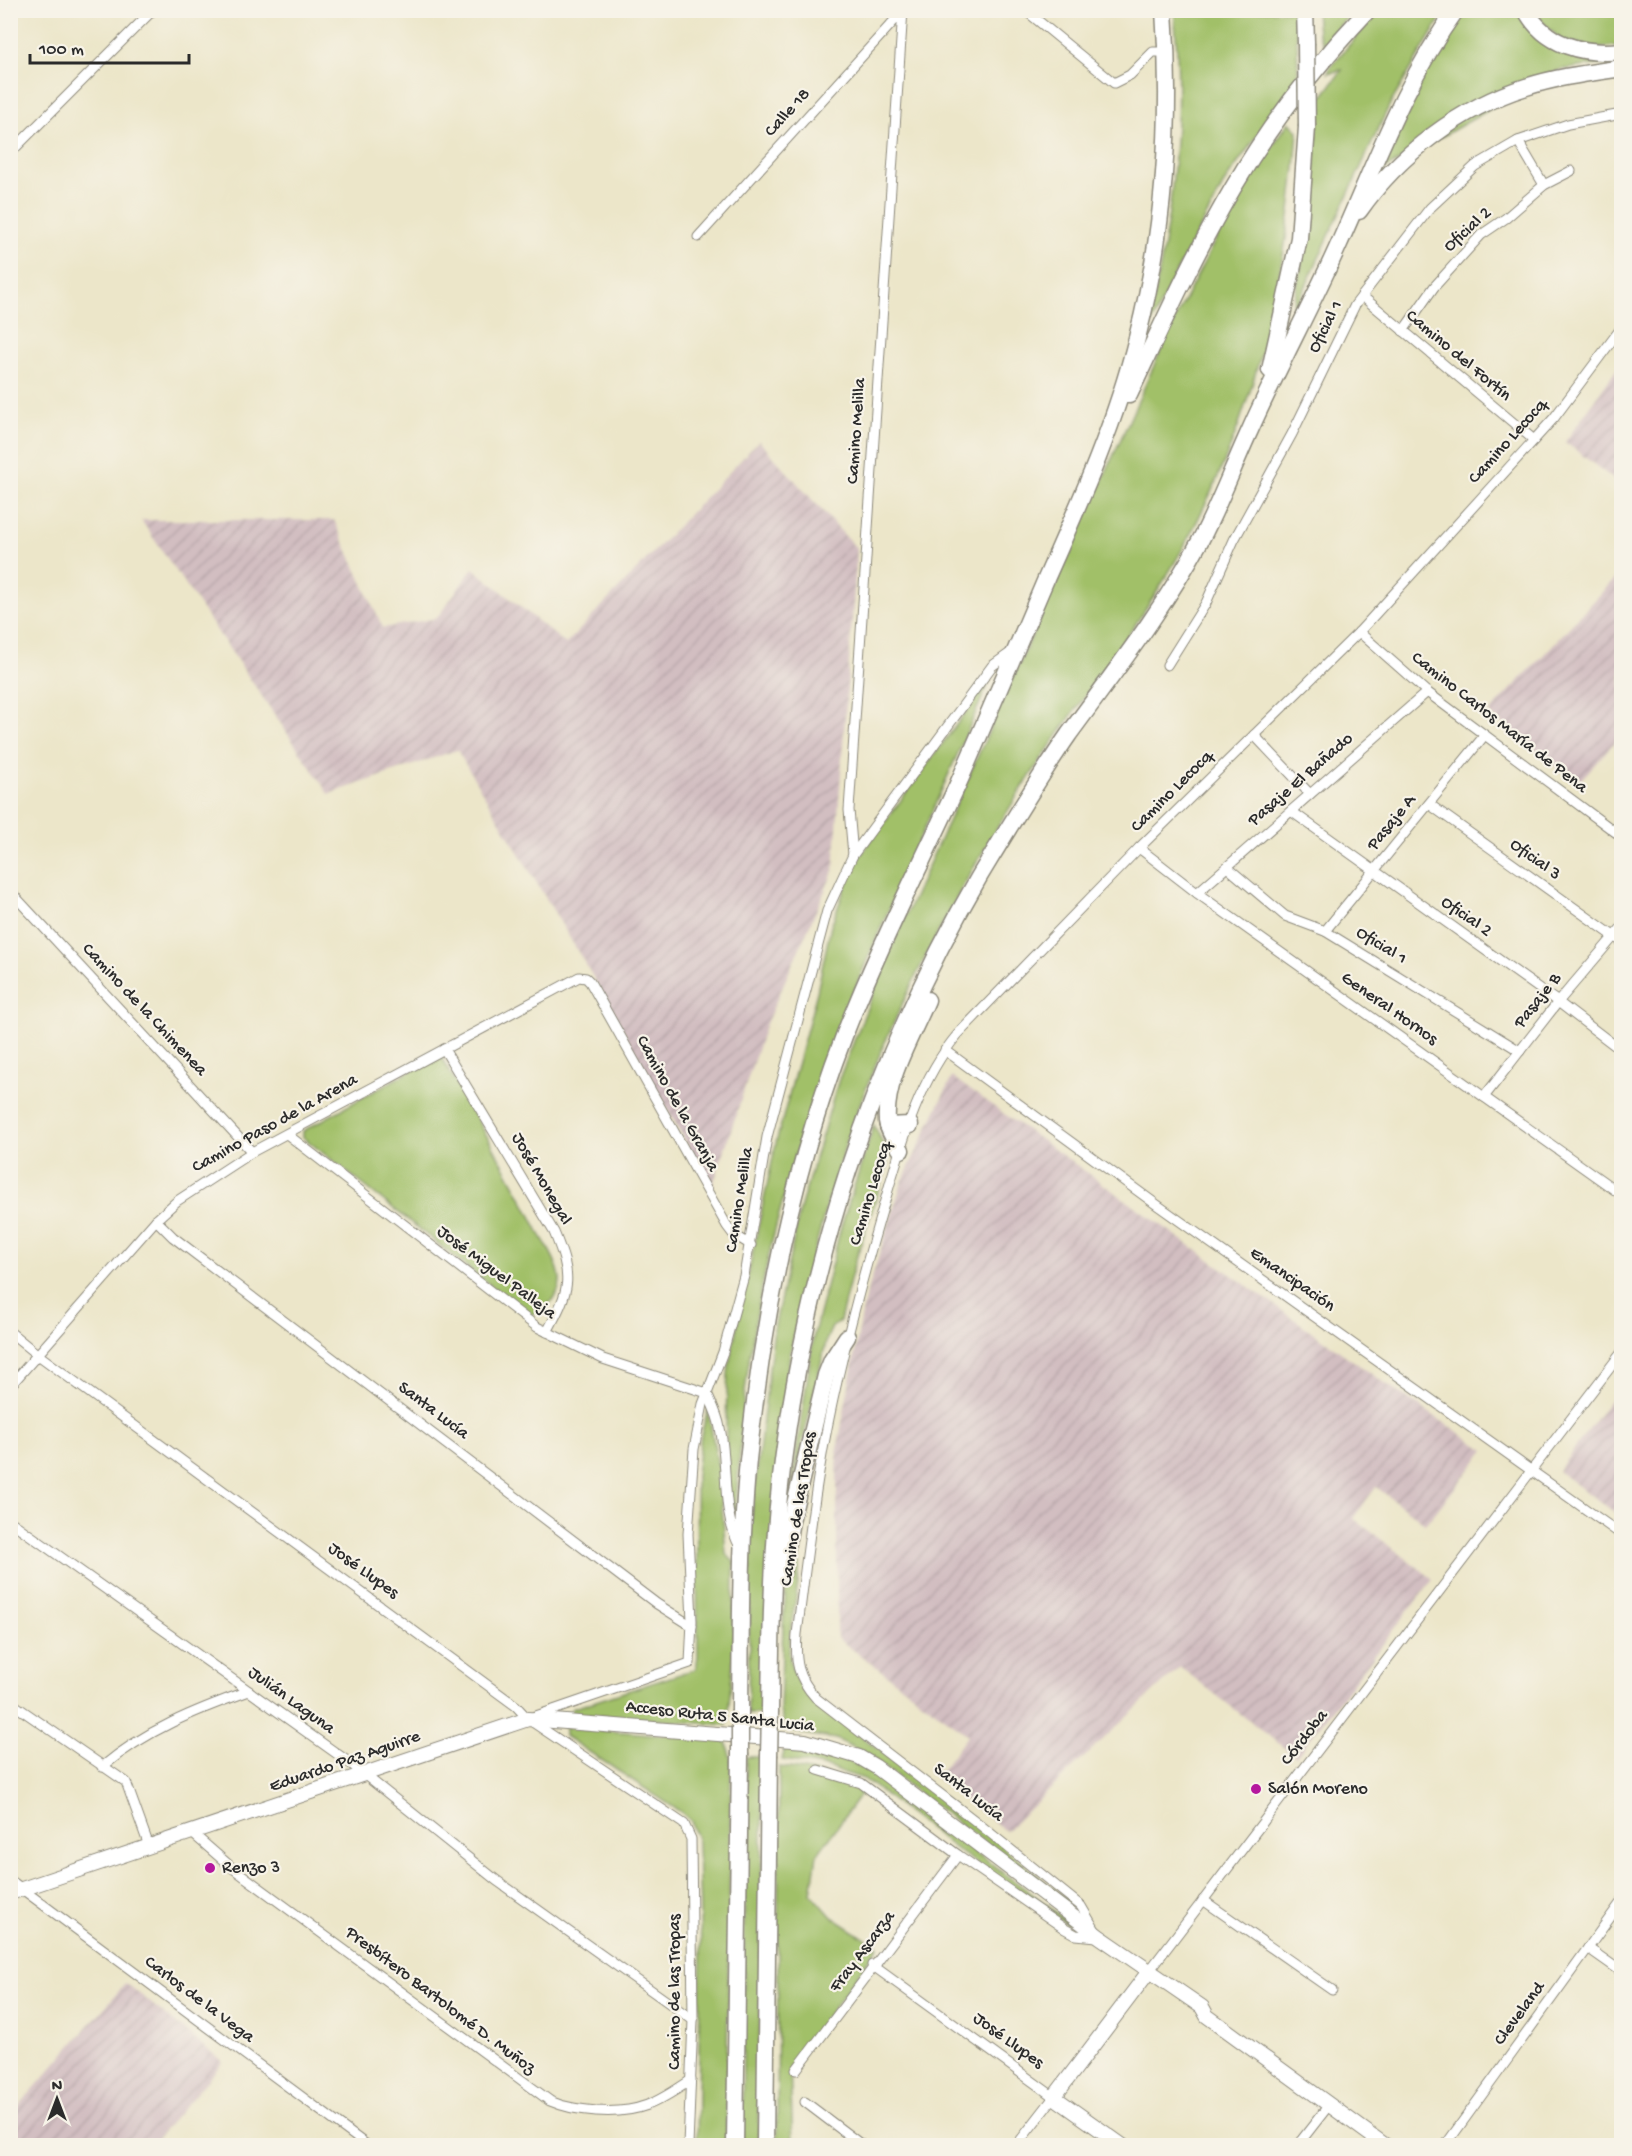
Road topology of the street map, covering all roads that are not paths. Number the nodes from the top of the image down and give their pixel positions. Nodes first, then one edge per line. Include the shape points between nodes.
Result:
1 (153, 10) edge
2 (1025, 10) edge
3 (1164, 10) edge
4 (1305, 10) edge
5 (1368, 10) edge
6 (1456, 10) edge
7 (1526, 10) edge
8 (903, 11) edge
9 (1622, 51) edge
10 (1167, 52) junction
11 (1622, 68) edge
12 (1622, 114) edge
13 (1518, 141) junction
14 (10, 153) edge
15 (1570, 171) dead end
16 (1544, 184) junction
17 (698, 237) dead end
18 (1340, 243) junction
19 (1362, 296) junction
20 (1622, 327) edge
21 (1403, 331) junction
22 (1249, 430) junction
23 (1534, 440) junction
24 (1096, 465) junction
25 (1359, 632) junction
26 (1016, 649) junction
27 (1167, 665) dead end
28 (1426, 692) junction
29 (1254, 735) junction
30 (1484, 736) junction
31 (1310, 794) junction
32 (1429, 804) junction
33 (1291, 811) junction
34 (1622, 837) edge
35 (1139, 848) junction
36 (853, 855) junction
37 (1227, 867) junction
38 (1374, 872) junction
39 (10, 891) edge
40 (1197, 893) junction
41 (1622, 927) edge
42 (1325, 932) junction
43 (1612, 936) junction
44 (1622, 942) edge
45 (941, 950) junction
46 (579, 977) joint
47 (1558, 1002) junction
48 (444, 1049) junction
49 (945, 1050) junction
50 (1520, 1051) junction
51 (1622, 1051) edge
52 (1484, 1097) junction
53 (910, 1125) junction
54 (888, 1126) junction
55 (288, 1135) junction
56 (901, 1150) junction
57 (252, 1152) junction
58 (1622, 1195) edge
59 (156, 1220) junction
60 (751, 1245) junction
61 (10, 1332) edge
62 (547, 1332) junction
63 (847, 1337) junction
64 (1622, 1352) edge
65 (37, 1354) junction
66 (10, 1386) edge
67 (707, 1393) junction
68 (1532, 1472) junction
69 (10, 1521) edge
70 (1622, 1535) edge
71 (743, 1553) junction
72 (771, 1612) junction
73 (692, 1626) junction
74 (805, 1686) joint
75 (249, 1690) junction
76 (10, 1702) edge
77 (528, 1719) junction
78 (102, 1767) junction
79 (818, 1770) dead end
80 (363, 1774) junction
81 (192, 1832) junction
82 (691, 1839) joint
83 (149, 1846) junction
84 (958, 1855) junction
85 (14, 1887) edge
86 (1203, 1900) junction
87 (1622, 1901) edge
88 (1100, 1937) junction
89 (1113, 1946) junction
90 (1588, 1948) junction
91 (872, 1965) junction
92 (1150, 1970) junction
93 (1622, 1972) edge
94 (1138, 1985) junction
95 (1332, 1990) dead end
96 (1207, 2016) junction
97 (693, 2020) junction
98 (796, 2070) dead end
99 (692, 2080) junction
100 (1054, 2097) junction
101 (805, 2102) dead end
102 (1329, 2104) junction
103 (368, 2145) edge
104 (688, 2145) edge
105 (735, 2145) edge
106 (765, 2145) edge
107 (863, 2145) edge
108 (1016, 2145) edge
109 (1123, 2145) edge
110 (1297, 2145) edge
111 (1386, 2145) edge
112 (1445, 2145) edge

1 - 14 street
2 - 10 street via 1113,83 1130,75 1153,52
3 - 10 highway
4 - 22 highway, bridge via 1308,127 1299,238 1269,376
5 - 24 highway via 1291,102 1234,186
6 - 18 highway via 1410,86
7 - 9 highway via 1537,27 1563,45 1591,52
8 - 17 street, Calle 18
8 - 36 street, Camino Melilla via 849,810
10 - 24 highway via 1168,127 1151,271 1125,380
11 - 18 highway via 1524,87 1461,117 1393,171 1365,203
12 - 13 street, Oficial 1 via 1568,124
13 - 16 street
13 - 19 street, Oficial 1 via 1476,166 1431,208
15 - 16 street, Oficial 2
16 - 21 street, Oficial 2 via 1470,246
18 - 22 highway
19 - 21 street, Camino del Fortín
19 - 27 street, Oficial 1 via 1234,540 1206,603
20 - 23 street, Camino Lecocq
21 - 23 street, Camino del Fortín
22 - 45 highway via 1202,538 1165,602 1048,765 978,880
23 - 25 street, Camino Lecocq
24 - 26 highway
25 - 28 street, Camino Carlos María de Pena
25 - 29 street, Camino Lecocq
26 - 36 street, Camino Melilla via 992,666
26 - 71 highway via 845,1033 816,1120 787,1221 767,1320 748,1459
28 - 30 street, Camino Carlos María de Pena
28 - 31 street, Pasaje El Bañado
29 - 31 street
29 - 35 street, Camino Lecocq
30 - 32 street, Pasaje A
30 - 34 street, Camino Carlos María de Pena
31 - 33 street, Pasaje El Bañado
32 - 38 street, Pasaje A
32 - 43 street, Oficial 3
33 - 37 street, Pasaje El Bañado
33 - 38 street, Oficial 2
35 - 40 street, General Hornos
35 - 49 street, Camino Lecocq
36 - 60 street, Camino Melilla via 827,911 779,1084
37 - 40 street, Pasaje El Bañado
37 - 42 street, Oficial 1 via 1285,916
38 - 42 street, Pasaje A
38 - 47 street, Oficial 2
39 - 57 street, Camino de la Chimenea
40 - 52 street, General Hornos
41 - 43 street, Pasaje B
42 - 50 street, Oficial 1
43 - 44 street, Oficial 3
43 - 47 street, Pasaje B
45 - 54 highway via 938,978 894,1079 888,1100
45 - 72 highway via 908,1017 860,1133 814,1290 784,1451
46 - 48 street, Camino Paso de la Arena
46 - 60 street, Camino de la Granja via 590,982 727,1226
47 - 50 street, Pasaje B
47 - 51 street, Oficial 2
48 - 55 street, Camino Paso de la Arena
48 - 62 street, José Monegal via 554,1232 566,1262 566,1294
49 - 53 street, Camino Lecocq
49 - 68 street, Emancipación
50 - 52 street, Pasaje B
52 - 58 street, General Hornos
53 - 54 highway
53 - 56 street, Camino Lecocq
54 - 56 highway
55 - 57 street, Camino Paso de la Arena
55 - 62 street, José Miguel Palleja
56 - 63 street, Camino Lecocq
57 - 59 street, Camino Paso de la Arena via 177,1201
59 - 65 street, Camino Paso de la Arena
59 - 73 street, Santa Lucía via 173,1237 657,1604
60 - 67 street, Camino Melilla via 723,1352
61 - 65 street, José Llupes
62 - 67 street, José Miguel Palleja via 603,1359
63 - 72 highway via 826,1375 791,1521 778,1597
63 - 74 street, Camino de las Tropas via 819,1471 797,1634 795,1661
64 - 68 street, Córdoba
65 - 66 street, Camino Paso de la Arena
65 - 77 street, José Llupes via 516,1706
67 - 71 street via 721,1429 731,1530
67 - 73 street via 694,1449 689,1506
68 - 70 street, Emancipación
68 - 86 street, Córdoba
69 - 75 street, Julián Laguna
71 - 105 highway, bridge
72 - 106 highway, bridge
73 - 77 street, Eduardo Paz Aguirre via 690,1664
74 - 88 street, Santa Lucía via 843,1721 1081,1906
75 - 78 street via 153,1731
75 - 80 street, Julián Laguna
76 - 78 street
77 - 80 street, Eduardo Paz Aguirre
77 - 82 street, José Llupes via 675,1816
77 - 88 street, Acceso Ruta 5 Santa Lucia via 805,1741 860,1757
78 - 83 street via 129,1785
79 - 84 street, Santa Lucía via 861,1783
80 - 81 street, Eduardo Paz Aguirre
80 - 97 street, Julián Laguna via 496,1880
81 - 83 street, Eduardo Paz Aguirre
81 - 99 street, Presbítero Bartolomé D. Muñoz via 230,1866 550,2101 566,2108 639,2110
82 - 97 street, Camino de las Tropas
83 - 85 street, Eduardo Paz Aguirre
84 - 88 street, Santa Lucía via 1065,1929 1076,1935
84 - 91 street, Fray Ascarza
85 - 103 street, Carlos de la Vega
86 - 92 street, Córdoba
86 - 95 street
87 - 90 street, Cleveland
88 - 89 street, Santa Lucía
89 - 92 street, Santa Lucía
89 - 94 street, Santa Lucía via 1131,1968
90 - 93 street
90 - 112 street, Cleveland
91 - 98 street, Fray Ascarza
91 - 100 street, José Llupes
92 - 94 street, Córdoba
92 - 96 street, Santa Lucía via 1202,2007
94 - 96 street, Santa Lucía via 1157,1982
94 - 100 street, Córdoba
96 - 102 street, Santa Lucía
97 - 99 street, Camino de las Tropas
99 - 104 street, Camino de las Tropas
100 - 108 street, Córdoba
100 - 109 street, José Llupes
101 - 107 street
102 - 110 street
102 - 111 street, Santa Lucía

